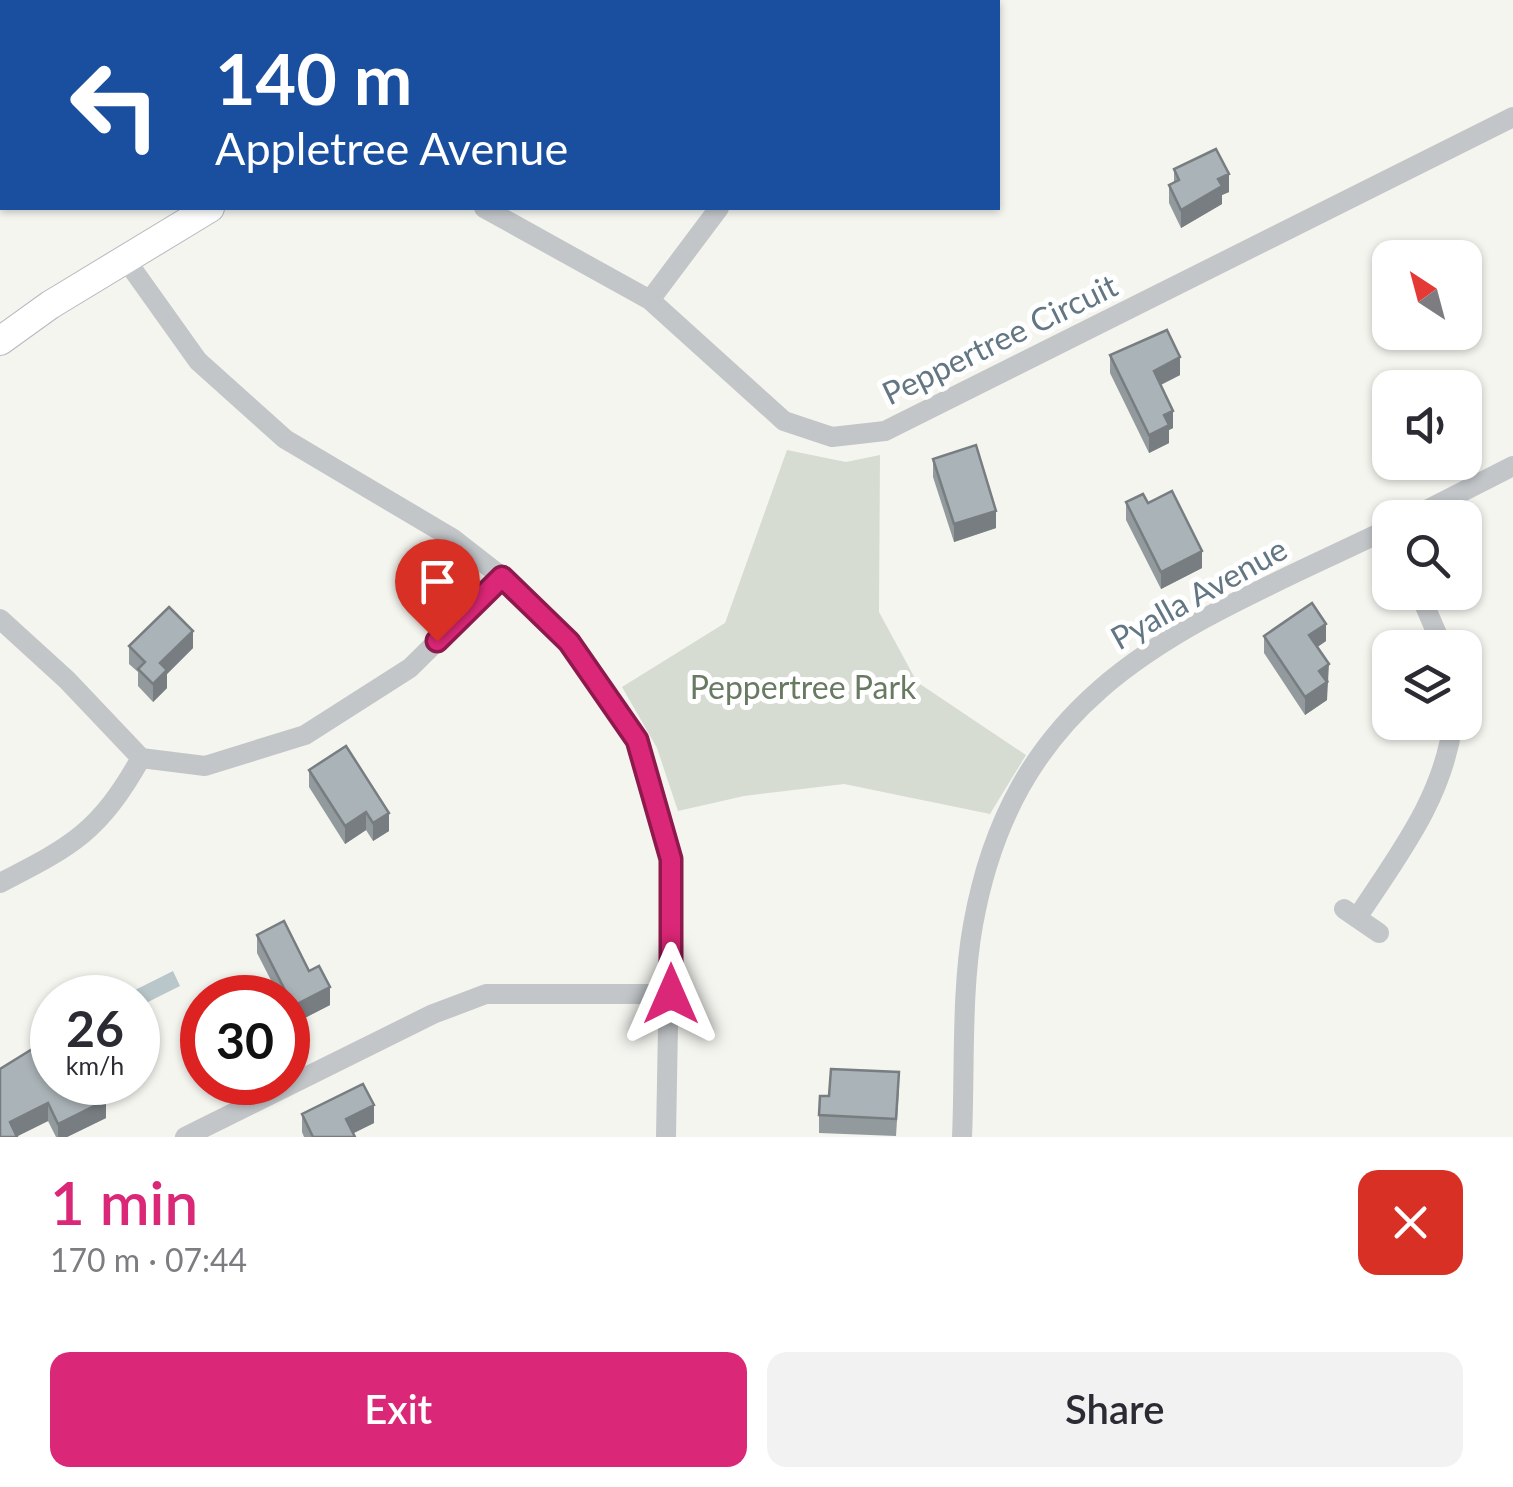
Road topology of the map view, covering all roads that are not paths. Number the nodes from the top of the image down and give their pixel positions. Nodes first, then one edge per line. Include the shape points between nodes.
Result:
1 (1513, 117) edge
2 (207, 210) edge
3 (488, 210) edge
4 (718, 210) edge
5 (126, 260) junction
6 (650, 300) junction
7 (0, 340) edge
8 (1513, 466) edge
9 (1446, 500) edge
10 (1372, 537) edge
11 (502, 577) junction
12 (0, 619) edge
13 (1451, 740) edge
14 (141, 758) junction
15 (0, 883) edge
16 (1379, 933) dead end
17 (671, 994) junction
18 (185, 1137) edge
19 (666, 1137) edge
20 (962, 1137) edge

1 - 6 street, Peppertree Circuit via 885,431 832,437 784,421
2 - 5 street
3 - 6 street, Peppertree Circuit
4 - 6 street
5 - 7 street
5 - 11 street via 198,360 285,439 452,538
8 - 9 street
10 - 20 street, Pyalla Avenue via 1198,621 1104,682 1033,762 995,843 972,927
11 - 14 street via 410,668 305,735 205,766
11 - 17 street via 569,642 637,740 671,859
12 - 14 street
13 - 16 street via 1431,805 1351,914
14 - 15 street via 100,823
17 - 18 street via 486,994
17 - 19 street

